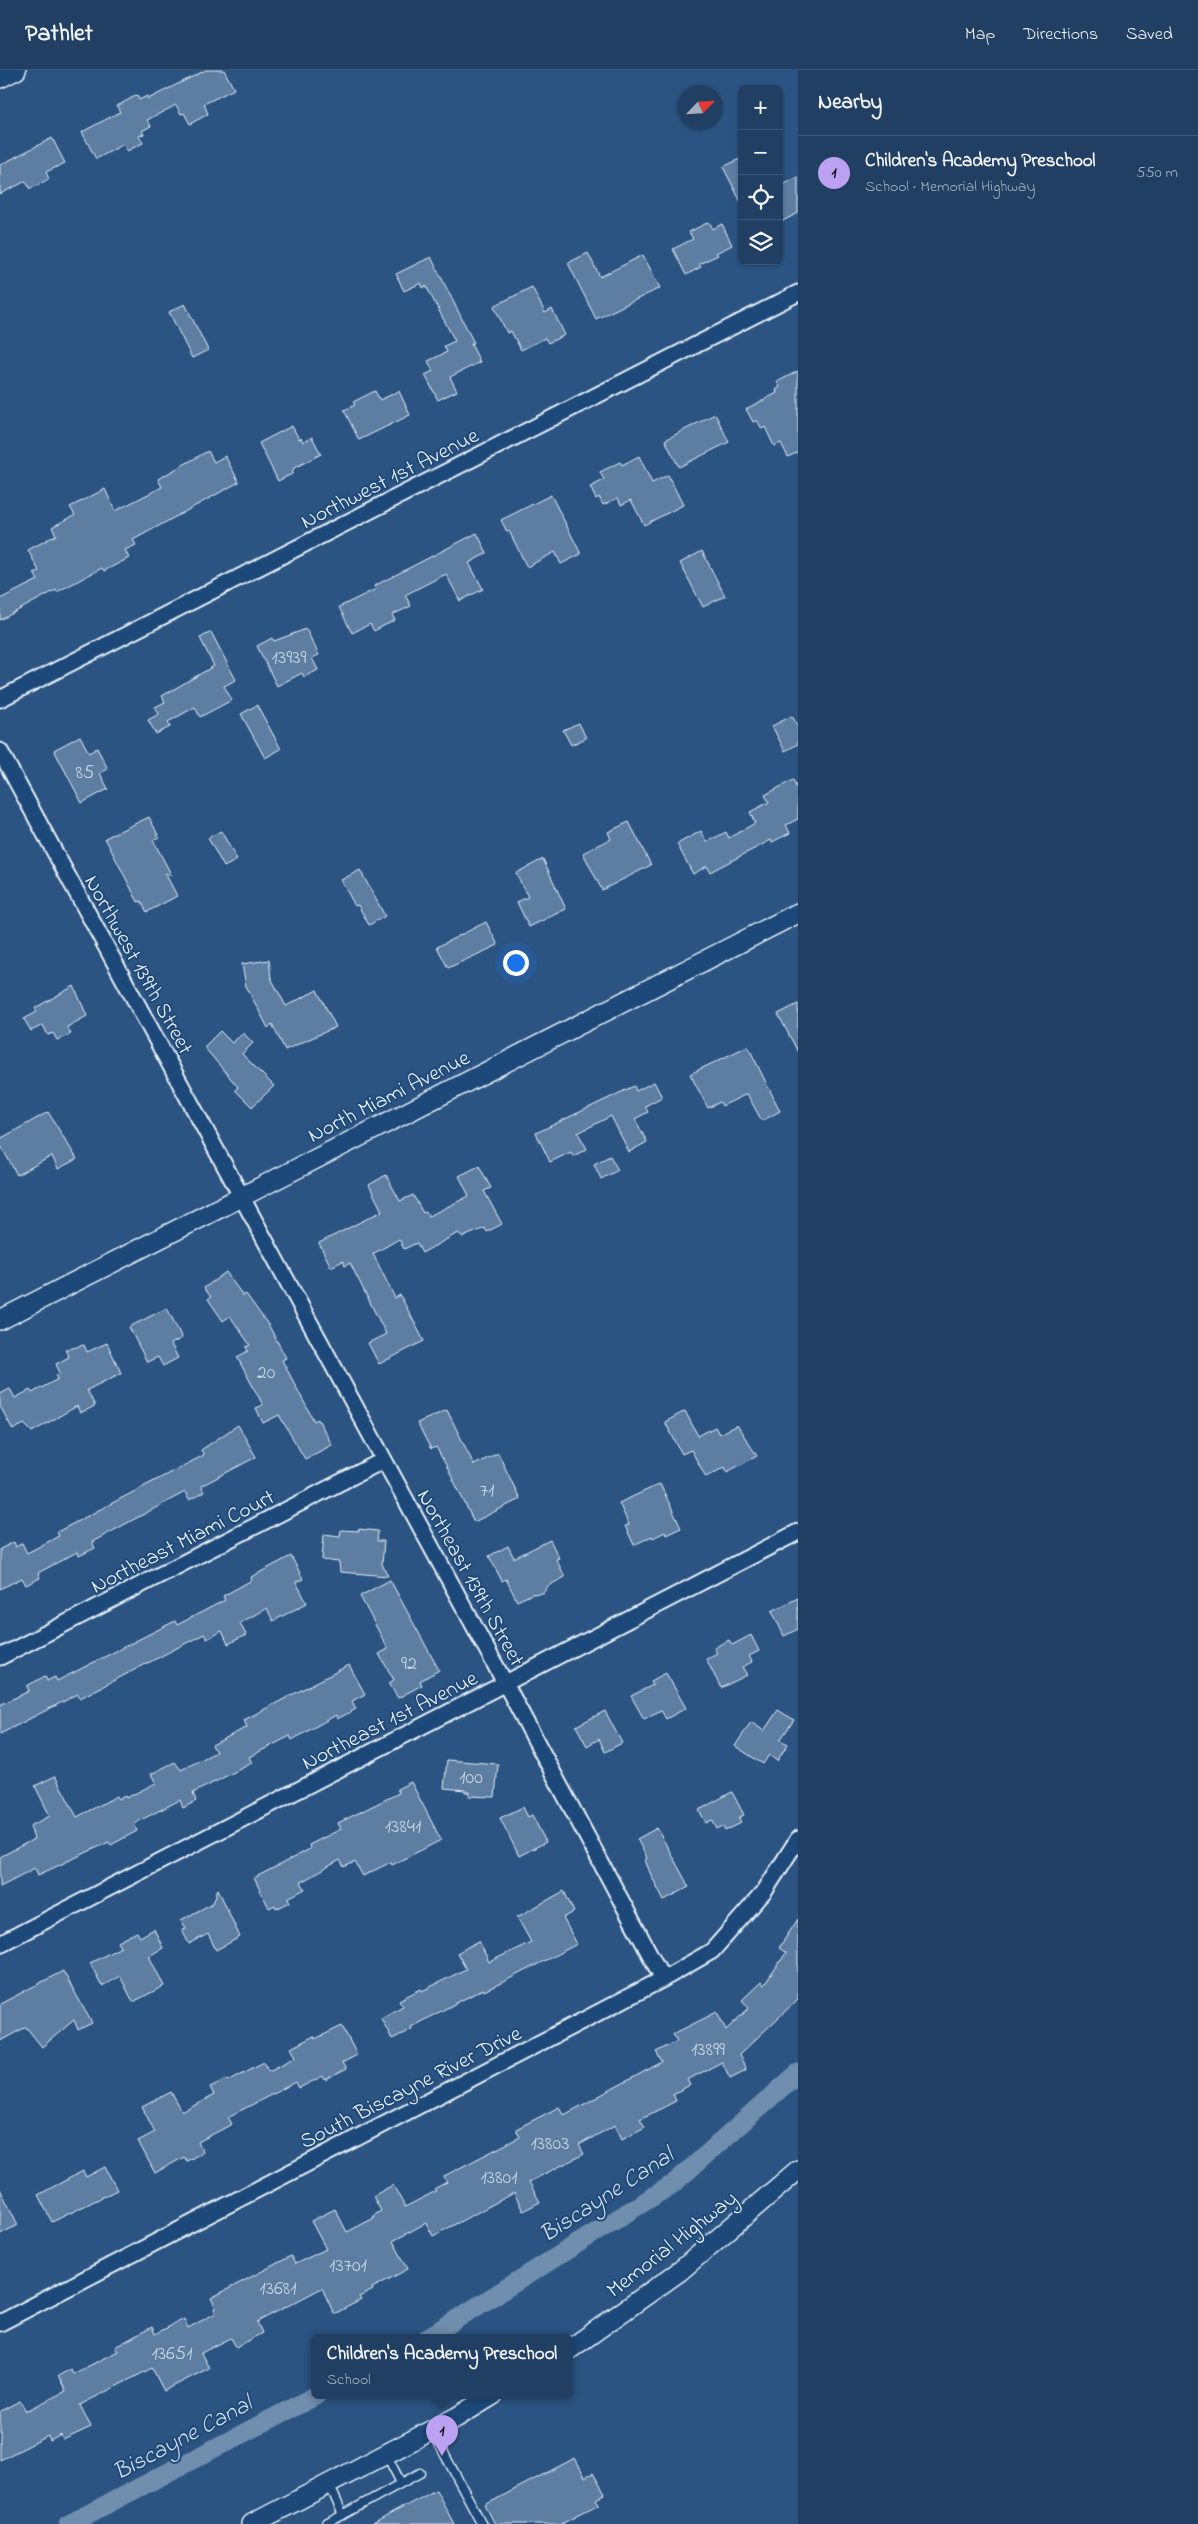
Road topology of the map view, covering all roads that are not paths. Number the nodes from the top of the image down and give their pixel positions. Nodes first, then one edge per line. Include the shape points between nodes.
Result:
1 (16, 70) edge
2 (0, 78) edge
3 (798, 293) edge
4 (0, 699) edge
5 (0, 751) edge
6 (798, 913) edge
7 (242, 1197) junction
8 (0, 1320) edge
9 (384, 1460) junction
10 (798, 1532) edge
11 (0, 1657) edge
12 (506, 1683) junction
13 (798, 1838) edge
14 (0, 1944) edge
15 (663, 1979) junction
16 (798, 2170) edge
17 (0, 2323) edge
18 (573, 2347) edge
19 (486, 2399) edge
20 (432, 2430) junction
21 (386, 2454) junction
22 (420, 2473) dead end
23 (401, 2483) junction
24 (328, 2484) junction
25 (343, 2515) junction
26 (252, 2524) edge
27 (326, 2524) edge
28 (482, 2524) edge

1 - 2 street
3 - 4 street, Northwest 1st Avenue
5 - 7 street, Northwest 139th Street
6 - 7 street, North Miami Avenue
7 - 8 street, North Miami Avenue
7 - 9 street, Northeast 139th Street
9 - 11 street, Northeast Miami Court
9 - 12 street, Northeast 139th Street
10 - 12 street, Northeast 1st Avenue
12 - 14 street, Northeast 1st Avenue
12 - 15 street, Northeast 139th Street
13 - 15 street, South Biscayne River Drive via 764,1892 712,1951
15 - 17 street, South Biscayne River Drive
16 - 18 street, Memorial Highway via 680,2271
19 - 20 street
20 - 21 street
20 - 28 lane
21 - 23 lane
21 - 24 street
22 - 23 lane
23 - 25 lane
24 - 25 lane
24 - 26 street
25 - 27 lane

